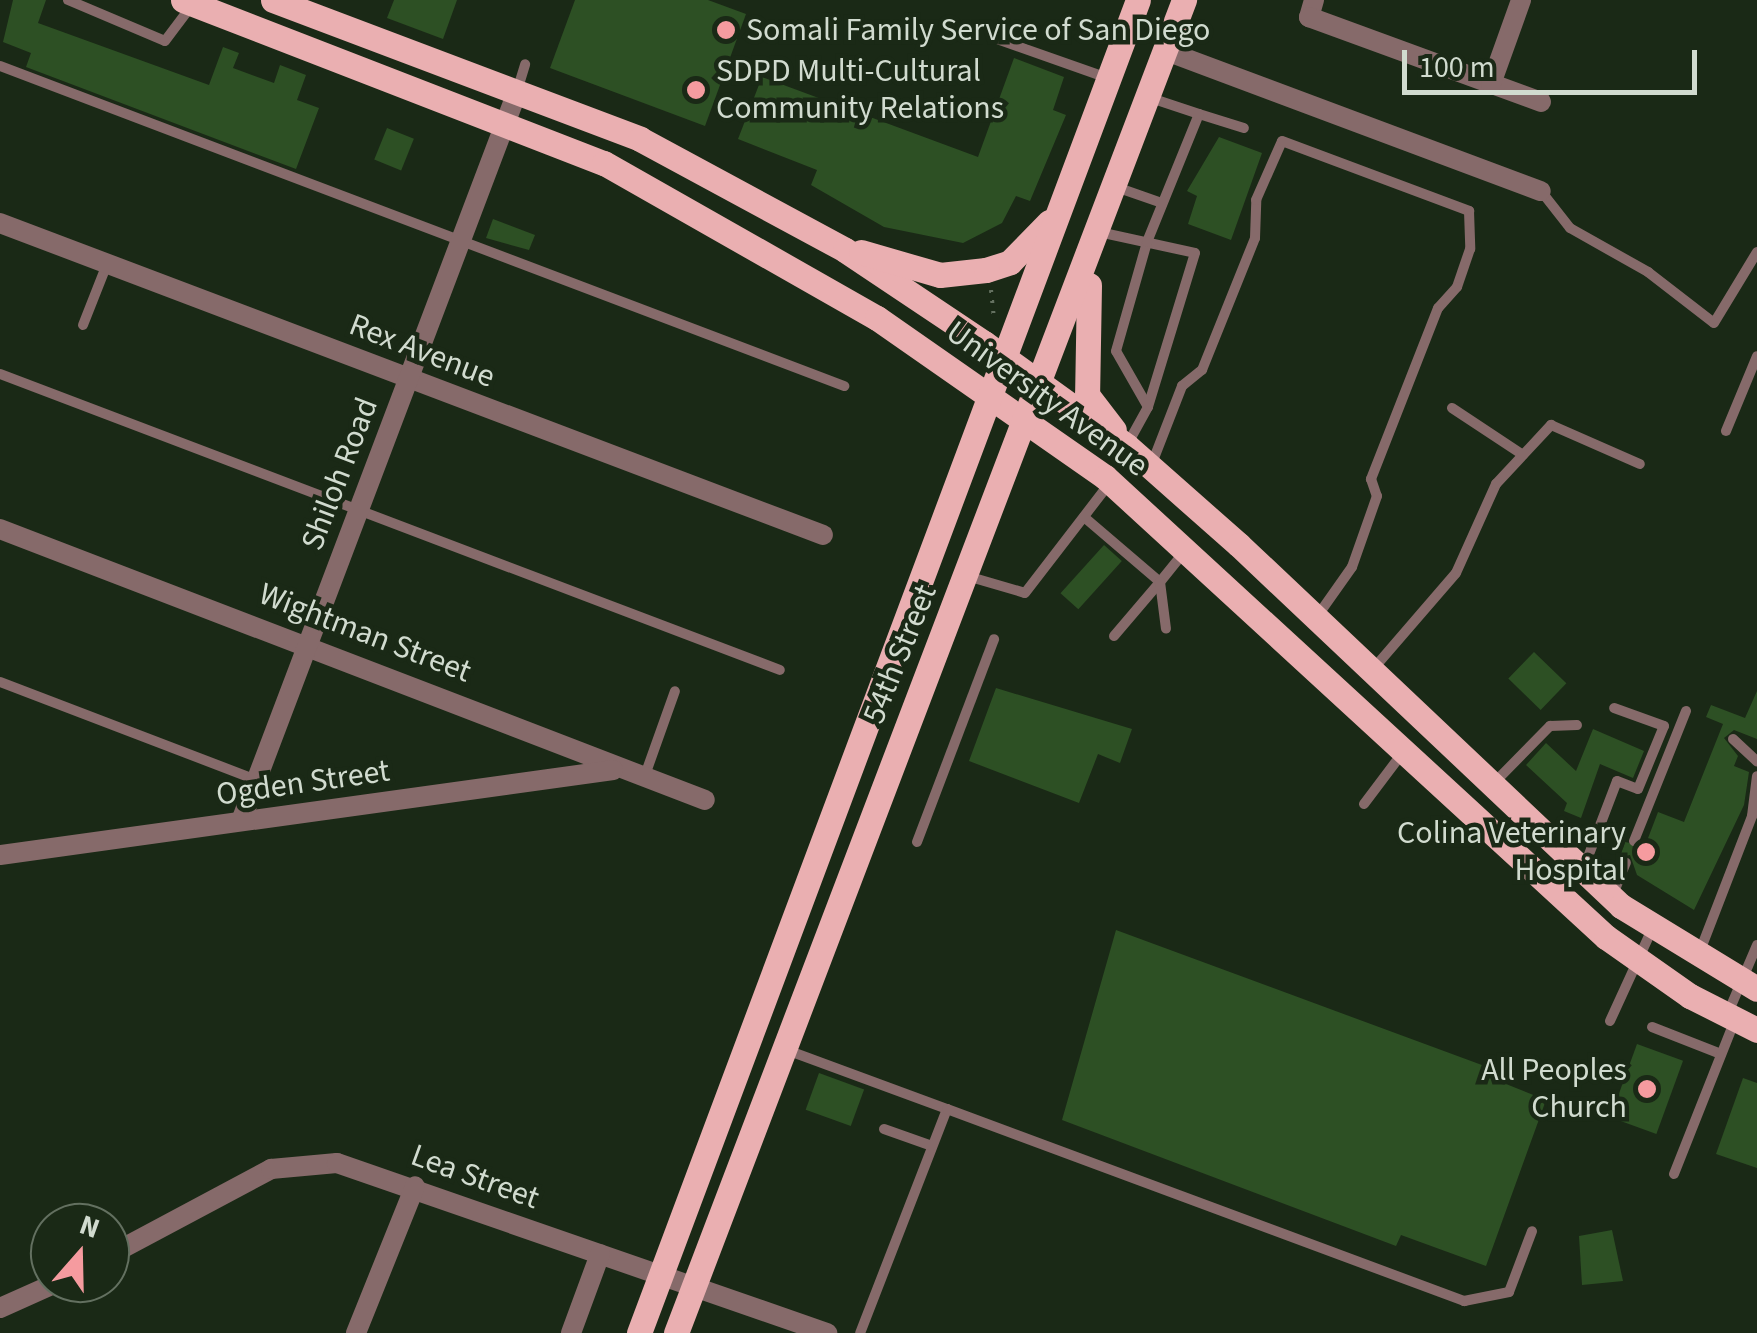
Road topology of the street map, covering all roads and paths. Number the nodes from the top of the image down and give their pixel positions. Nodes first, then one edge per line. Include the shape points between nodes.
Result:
1 (68, 0) edge
2 (274, 0) edge
3 (1138, 0) edge
4 (1184, 0) edge
5 (1521, 0) edge
6 (188, 2) edge
7 (1312, 8) edge
8 (997, 40) dead end
9 (1166, 51) junction
10 (525, 64) dead end
11 (0, 66) edge
12 (1109, 78) junction
13 (1492, 84) junction
14 (517, 92) junction
15 (1148, 97) junction
16 (1541, 102) dead end
17 (1198, 114) junction
18 (505, 123) junction
19 (1244, 128) dead end
20 (1115, 186) junction
21 (1541, 191) joint
22 (1162, 203) junction
23 (1058, 211) junction
24 (0, 223) edge
25 (1098, 232) junction
26 (461, 240) junction
27 (1147, 242) junction
28 (845, 250) junction
29 (1757, 252) edge
30 (107, 264) junction
31 (990, 280) dead end
32 (994, 323) dead end
33 (83, 325) dead end
34 (1757, 356) edge
35 (1003, 357) junction
36 (0, 374) edge
37 (409, 378) junction
38 (844, 386) dead end
39 (1040, 386) junction
40 (989, 394) junction
41 (1148, 407) junction
42 (1452, 408) dead end
43 (1026, 422) junction
44 (1726, 431) dead end
45 (1127, 446) junction
46 (1523, 455) junction
47 (1640, 464) dead end
48 (1150, 467) junction
49 (1110, 482) junction
50 (359, 508) junction
51 (1084, 517) junction
52 (0, 529) edge
53 (823, 535) dead end
54 (1186, 550) junction
55 (966, 576) junction
56 (1160, 582) junction
57 (1315, 620) junction
58 (1166, 628) dead end
59 (1114, 636) dead end
60 (994, 639) dead end
61 (308, 644) junction
62 (780, 670) dead end
63 (1370, 673) junction
64 (0, 682) edge
65 (675, 691) dead end
66 (1614, 708) dead end
67 (1686, 711) dead end
68 (1577, 725) dead end
69 (1734, 739) dead end
70 (861, 747) junction
71 (1404, 750) junction
72 (1757, 761) edge
73 (613, 770) junction
74 (1757, 776) edge
75 (644, 779) junction
76 (256, 780) junction
77 (1491, 786) junction
78 (705, 800) dead end
79 (1364, 804) dead end
80 (241, 821) junction
81 (868, 823) junction
82 (918, 842) dead end
83 (1634, 842) dead end
84 (4, 851) edge
85 (1626, 863) dead end
86 (1582, 871) junction
87 (1612, 898) junction
88 (1653, 927) junction
89 (1757, 945) edge
90 (1698, 956) junction
91 (1639, 960) junction
92 (1749, 985) edge
93 (1610, 1021) dead end
94 (1740, 1021) edge
95 (1652, 1028) dead end
96 (783, 1048) junction
97 (1722, 1054) junction
98 (946, 1109) junction
99 (884, 1129) dead end
100 (932, 1146) junction
101 (1674, 1174) dead end
102 (415, 1186) junction
103 (1532, 1231) dead end
104 (130, 1244) edge
105 (600, 1254) junction
106 (661, 1274) junction
107 (694, 1284) junction
108 (30, 1295) edge
109 (0, 1308) edge
110 (356, 1333) edge
111 (570, 1333) edge
112 (639, 1333) edge
113 (676, 1333) edge
114 (827, 1333) edge
115 (860, 1333) edge

1 - 6 lane via 165,41
2 - 14 main road, University Avenue
3 - 12 main road, 54th Street
4 - 9 main road, 54th Street
5 - 13 street
6 - 18 main road, University Avenue
7 - 13 street
8 - 12 lane
9 - 15 main road, 54th Street
9 - 21 street
10 - 14 lane
11 - 26 lane
12 - 23 main road, 54th Street
13 - 16 street
14 - 18 street, Shiloh Road
14 - 28 main road, University Avenue via 640,139
15 - 17 lane
15 - 20 main road, 54th Street
17 - 19 lane
17 - 22 lane
18 - 26 street, Shiloh Road
18 - 40 main road, University Avenue via 604,163 812,275
20 - 22 lane
20 - 25 main road, 54th Street
21 - 29 lane via 1570,228 1648,272 1714,323
22 - 27 lane
23 - 28 main road via 1010,262 986,270 940,276
23 - 35 main road, 54th Street
24 - 30 street, Rex Avenue
25 - 27 lane
25 - 39 main road, 54th Street
25 - 45 main road via 1082,333 1087,394
26 - 37 street, Shiloh Road
26 - 38 lane
27 - 41 lane via 1116,351
27 - 41 lane via 1195,253
28 - 35 main road, University Avenue
30 - 33 lane
30 - 37 street, Rex Avenue
31 - 32 path
34 - 44 lane
35 - 39 main road, University Avenue
35 - 40 main road, 54th Street
36 - 50 lane
37 - 50 street, Shiloh Road
37 - 53 street, Rex Avenue
39 - 43 main road, 54th Street
39 - 45 main road, University Avenue
40 - 43 main road, University Avenue
40 - 70 main road, 54th Street
41 - 45 lane
42 - 46 lane
43 - 49 main road, University Avenue
43 - 55 main road, 54th Street
45 - 48 main road, University Avenue
46 - 47 lane via 1550,426
46 - 63 lane via 1496,484 1456,573
48 - 57 main road, University Avenue
48 - 57 lane via 1248,254 1256,200 1282,140 1469,211 1470,248 1457,288 1438,308 1371,479 1377,496 1352,567
49 - 51 lane
49 - 54 main road, University Avenue
50 - 61 street, Shiloh Road
50 - 62 lane
51 - 55 lane via 1025,593
51 - 56 lane
52 - 61 street, Wightman Street
54 - 56 lane
54 - 71 main road, University Avenue
55 - 81 main road, 54th Street
56 - 58 lane
56 - 59 lane
57 - 63 main road, University Avenue
60 - 82 lane
61 - 73 street, Wightman Street via 569,742
61 - 76 street, Shiloh Road
63 - 77 main road, University Avenue
64 - 76 lane
65 - 75 lane
66 - 86 lane via 1664,726 1638,789 1617,781
67 - 83 lane
68 - 77 lane via 1550,726
69 - 72 lane
70 - 81 main road via 857,805
70 - 106 main road, 54th Street
71 - 79 lane
71 - 91 main road, University Avenue
73 - 75 street, Wightman Street
73 - 80 street, Ogden Street
74 - 90 lane via 1752,816
75 - 78 street, Wightman Street
76 - 80 street, Shiloh Road
77 - 86 main road, University Avenue
80 - 84 street, Ogden Street
81 - 96 main road, 54th Street
85 - 87 lane
86 - 87 main road, University Avenue
87 - 88 main road, University Avenue
88 - 90 main road, University Avenue
88 - 91 lane
89 - 92 lane
90 - 92 main road, University Avenue
91 - 93 lane
91 - 94 main road, University Avenue
92 - 94 lane
94 - 97 lane
95 - 97 lane
96 - 98 lane
96 - 107 main road, 54th Street
97 - 101 lane
98 - 100 lane
98 - 103 lane via 1464,1302 1509,1292
99 - 100 lane
100 - 115 lane
102 - 104 street, Lea Street via 352,1165 288,1164
102 - 105 street, Lea Street
102 - 110 street
105 - 106 street, Lea Street
105 - 111 street
106 - 107 street, Lea Street
106 - 112 main road, 54th Street
107 - 113 main road, 54th Street
107 - 114 street, Lea Street
108 - 109 street

